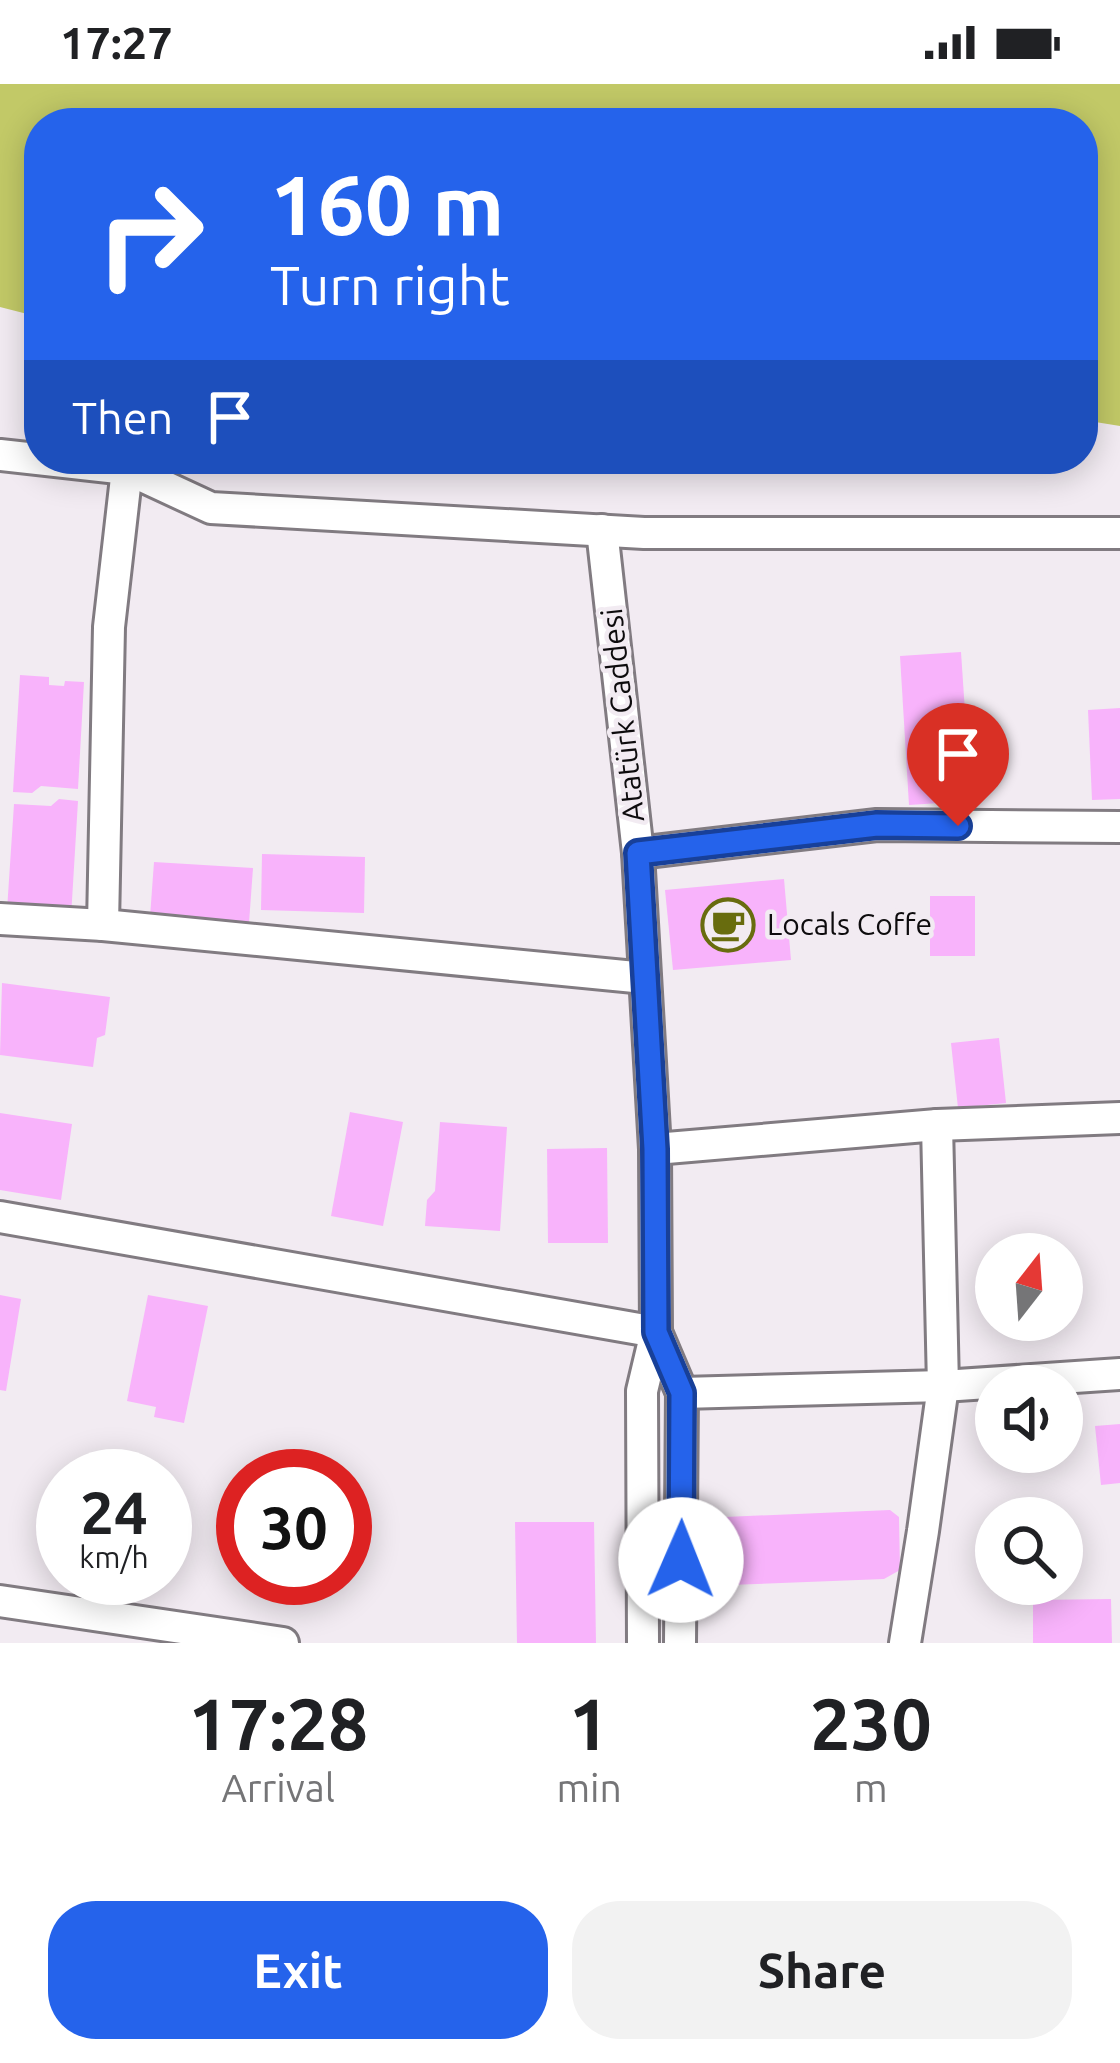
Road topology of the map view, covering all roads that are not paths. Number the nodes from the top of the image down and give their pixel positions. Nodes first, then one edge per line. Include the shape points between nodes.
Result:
1 (126, 474) edge
2 (138, 474) edge
3 (602, 530) junction
4 (1120, 533) edge
5 (1120, 827) edge
6 (638, 853) junction
7 (0, 919) edge
8 (103, 925) junction
9 (645, 978) junction
10 (1120, 1118) edge
11 (937, 1125) junction
12 (655, 1149) junction
13 (0, 1217) edge
14 (656, 1332) junction
15 (1120, 1374) edge
16 (943, 1387) junction
17 (682, 1393) junction
18 (0, 1601) edge
19 (283, 1643) edge
20 (643, 1643) edge
21 (680, 1643) edge
22 (904, 1643) edge

1 - 8 street via 109,627
2 - 3 street via 211,508
3 - 4 street
3 - 6 street, Atatürk Caddesi
5 - 6 street via 877,825
6 - 9 street, Atatürk Caddesi
7 - 8 street
8 - 9 street
9 - 12 street, Atatürk Caddesi
10 - 11 street
11 - 12 street
11 - 16 street
12 - 14 street, Atatürk Caddesi
13 - 14 street
14 - 17 street, Atatürk Caddesi
14 - 20 street, Atatürk Caddesi via 642,1391
15 - 16 street
16 - 17 street
16 - 22 street
17 - 21 street, Atatürk Caddesi
18 - 19 street

